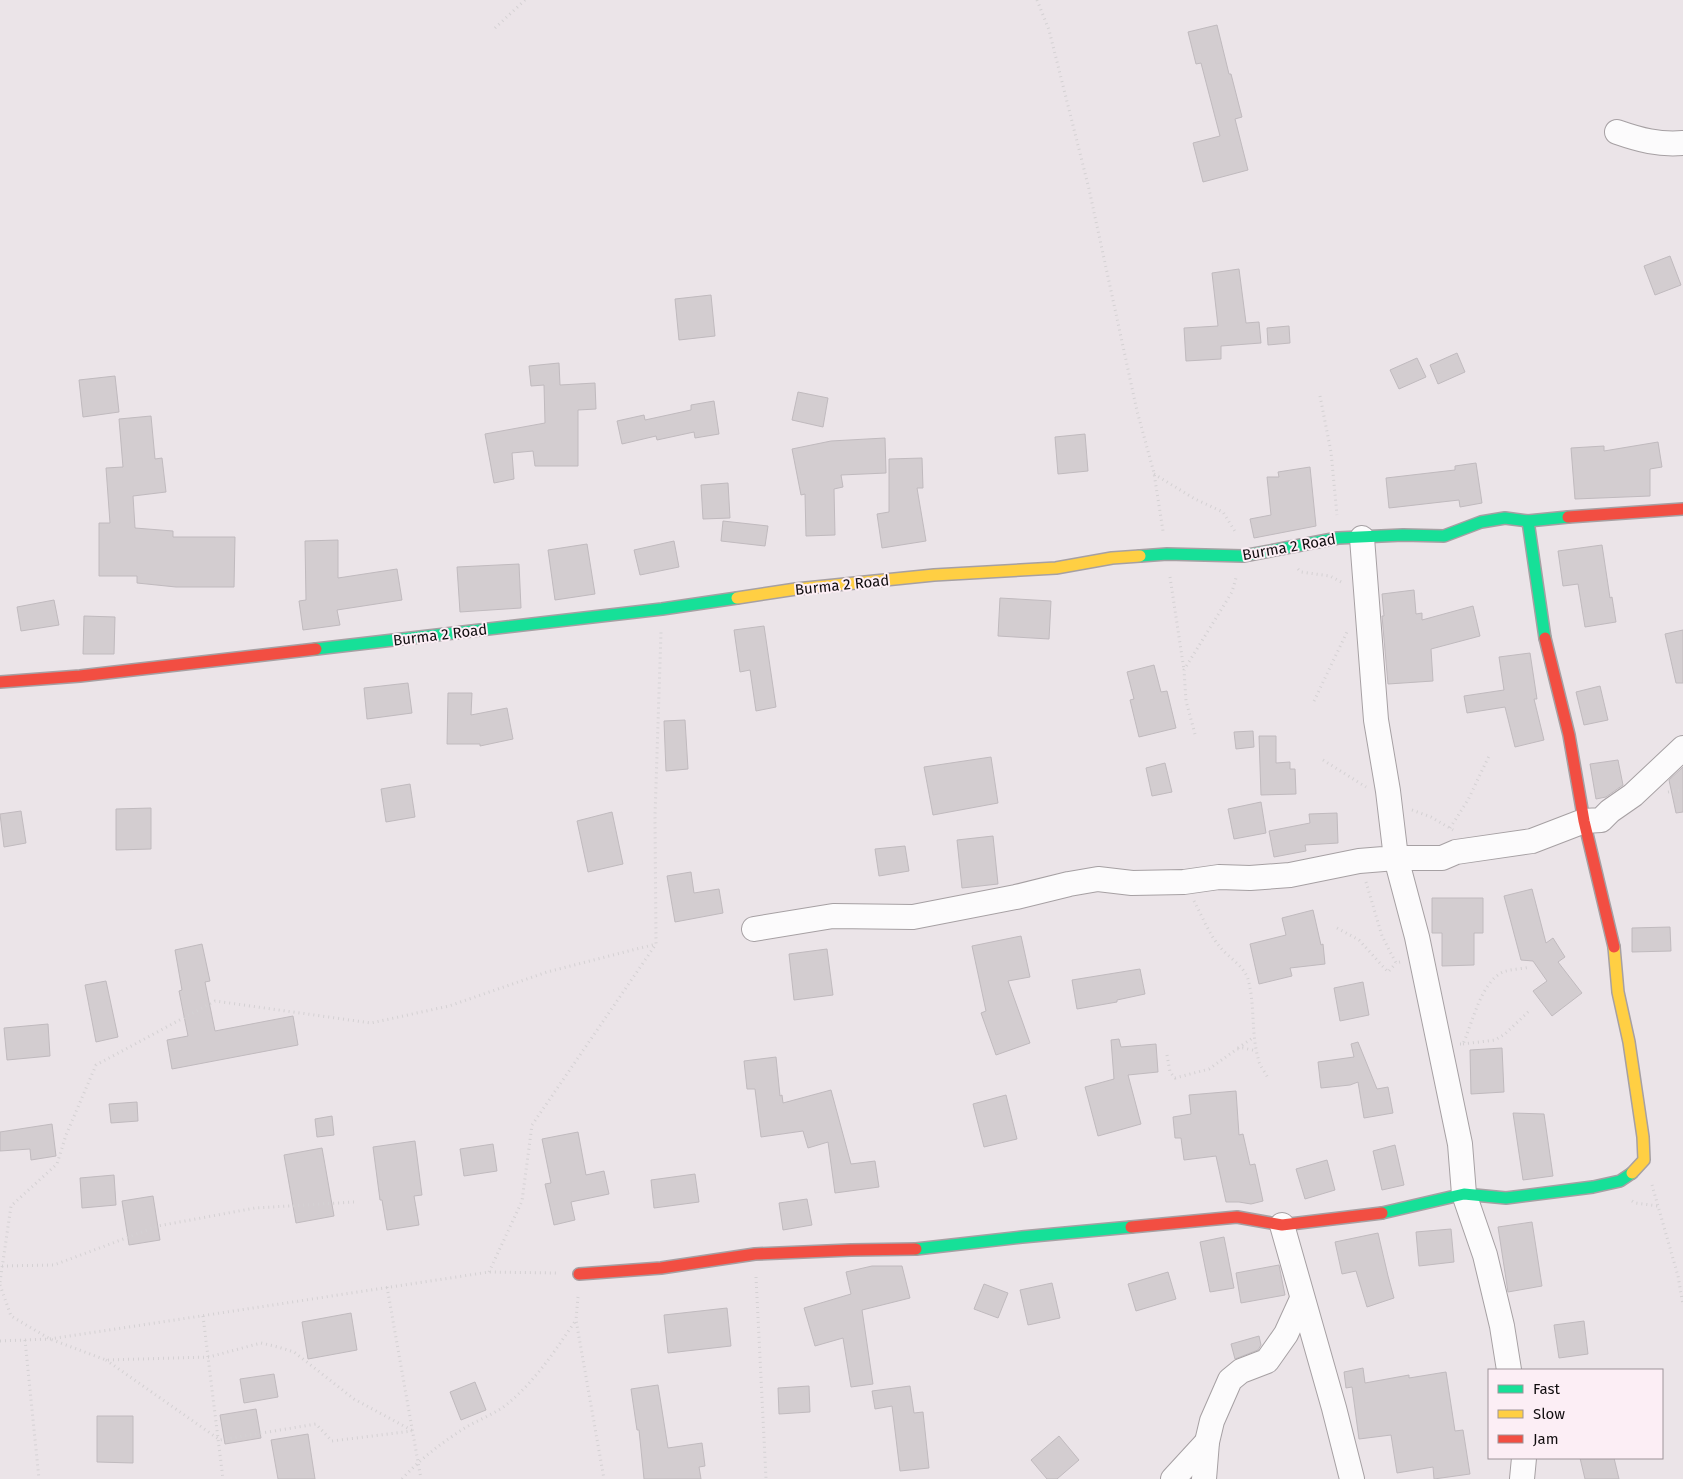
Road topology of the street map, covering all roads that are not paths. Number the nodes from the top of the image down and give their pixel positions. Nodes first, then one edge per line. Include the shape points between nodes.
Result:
1 (1617, 132) dead end
2 (1683, 142) edge
3 (1683, 509) edge
4 (1528, 521) junction
5 (1362, 538) junction
6 (0, 682) edge
7 (1683, 748) edge
8 (1584, 821) junction
9 (1396, 858) junction
10 (754, 929) dead end
11 (1464, 1194) junction
12 (1282, 1225) junction
13 (579, 1274) road end
14 (1302, 1299) junction
15 (1509, 1369) edge
16 (1207, 1442) junction
17 (1524, 1459) edge
18 (1173, 1479) edge
19 (1204, 1479) edge
20 (1352, 1479) edge
21 (1522, 1479) edge

1 - 2 street via 1664,144
3 - 4 street, Burma 2 Road
4 - 5 street, Burma 2 Road via 1505,518 1481,522 1444,536
4 - 8 street via 1544,634 1569,734
5 - 6 street, Burma 2 Road via 1338,538 1248,555 1167,554 1112,558 1056,568 934,575 796,589 662,609 80,676
5 - 9 street via 1376,720
7 - 8 street via 1633,796 1601,820
8 - 9 street via 1532,841 1456,852 1442,858
8 - 11 street via 1613,941 1644,1160 1620,1181 1593,1187 1506,1198
9 - 10 street via 1250,878 1132,883 1098,879 914,917 833,916
9 - 11 street via 1417,937 1460,1144
11 - 12 street via 1372,1214
11 - 15 street via 1485,1255
12 - 13 street via 1237,1217 912,1250 755,1254 661,1268
12 - 14 street
14 - 16 street via 1286,1334 1267,1361 1241,1371 1230,1380 1212,1421
14 - 20 street
16 - 18 street
16 - 19 street
17 - 21 street

